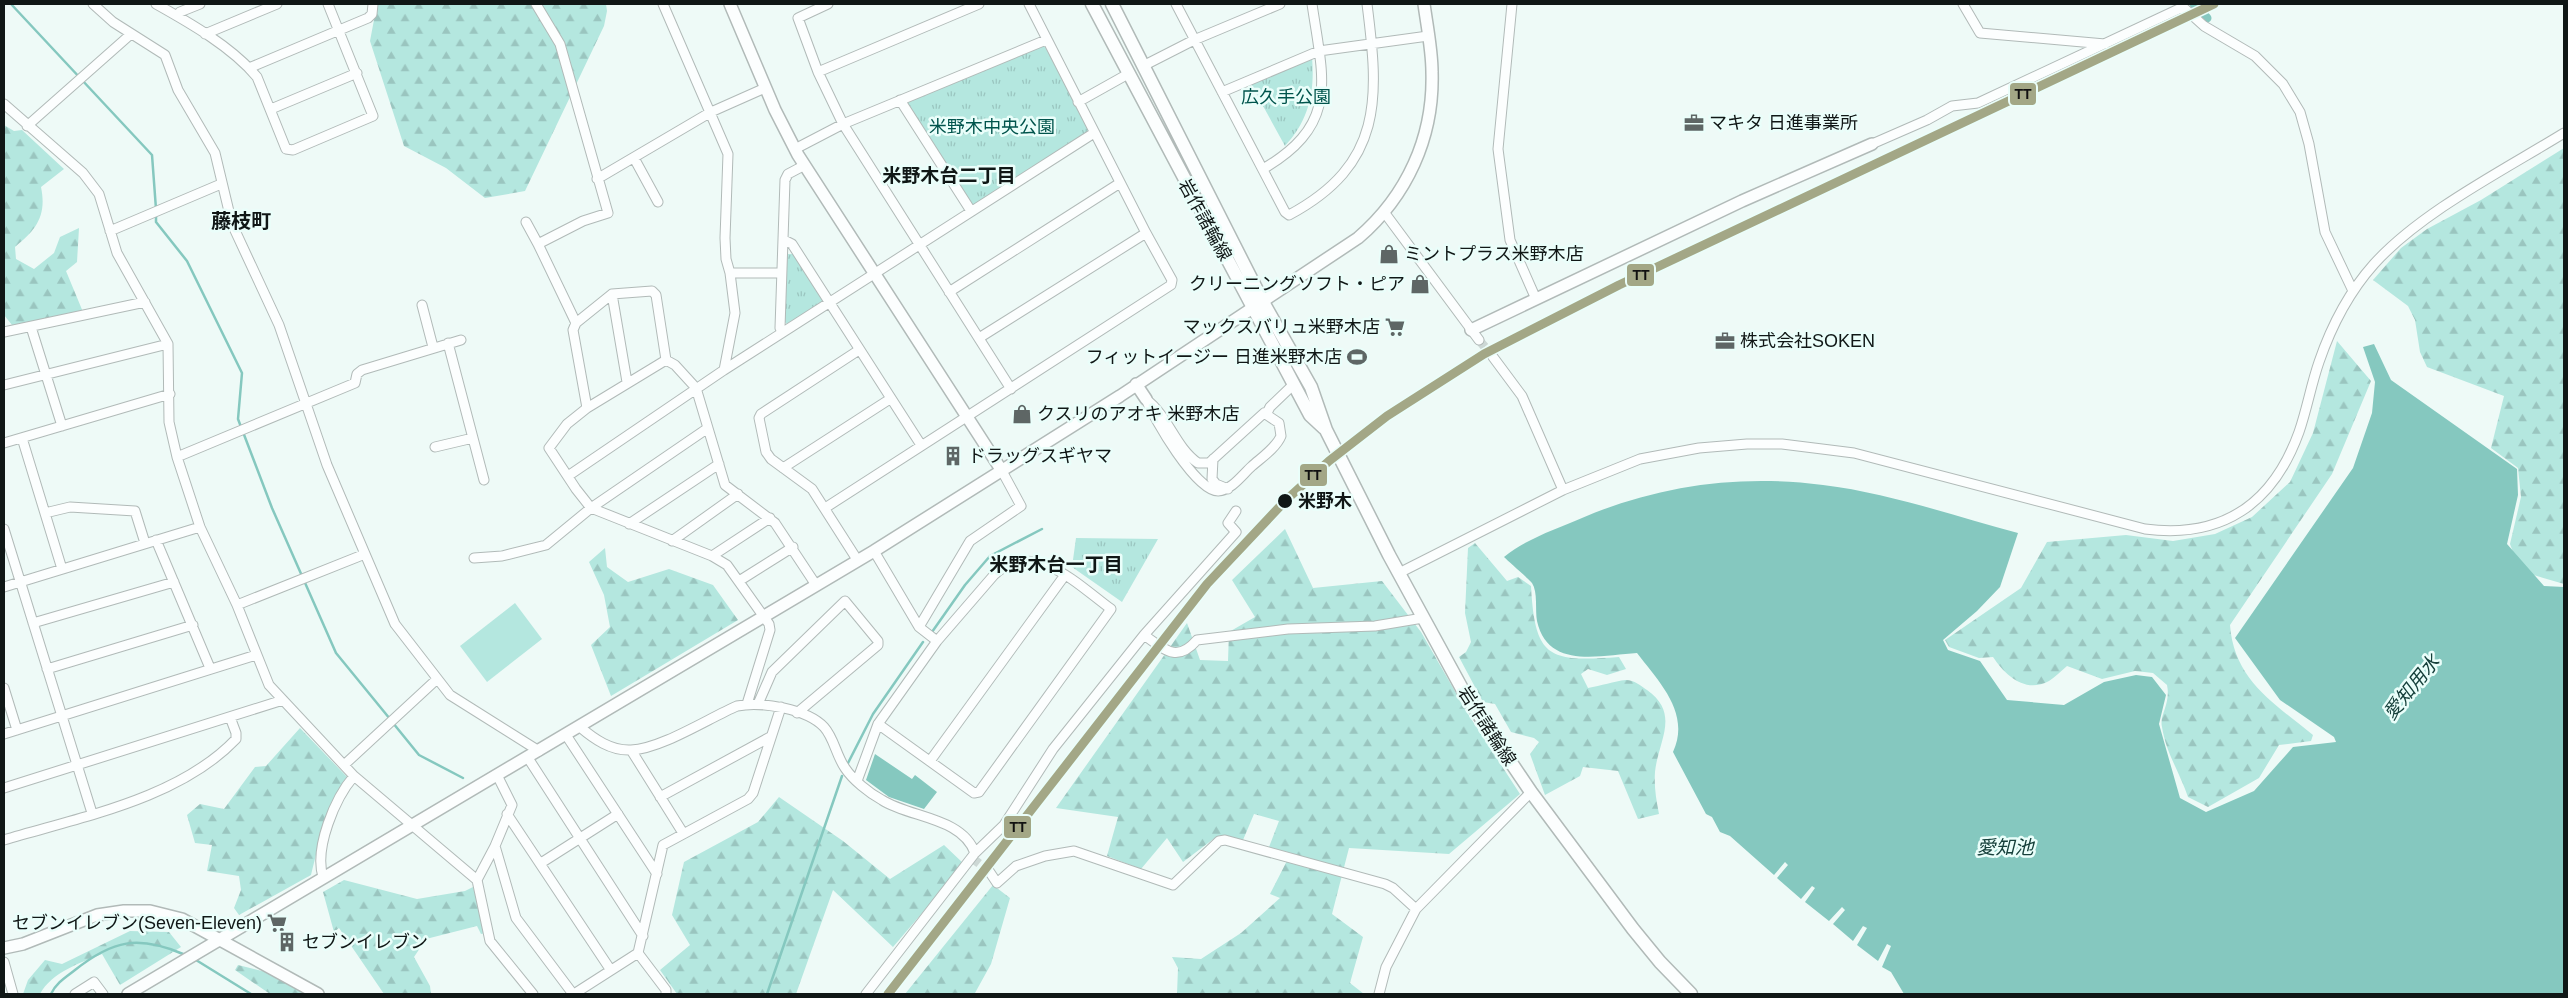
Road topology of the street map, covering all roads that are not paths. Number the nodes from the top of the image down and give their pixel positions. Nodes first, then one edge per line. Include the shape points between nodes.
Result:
1 (93, 4) edge
2 (156, 4) edge
3 (200, 4) edge
4 (277, 4) edge
5 (328, 4) edge
6 (373, 4) edge
7 (536, 4) edge
8 (730, 4) edge
9 (828, 4) edge
10 (979, 4) edge
11 (1029, 4) edge
12 (1092, 4) edge
13 (1112, 4) edge
14 (1176, 4) edge
15 (1280, 4) edge
16 (1312, 4) edge
17 (1367, 4) edge
18 (1424, 4) edge
19 (1512, 4) edge
20 (1964, 4) edge
21 (668, 5) edge
22 (177, 16) junction
23 (339, 30) junction
24 (131, 34) junction
25 (205, 34) junction
26 (1428, 36) junction
27 (1046, 40) junction
28 (1194, 40) junction
29 (1372, 43) junction
30 (2105, 44) junction
31 (1319, 51) junction
32 (1143, 66) junction
33 (249, 68) junction
34 (818, 72) junction
35 (357, 73) junction
36 (1128, 74) junction
37 (765, 88) junction
38 (1222, 92) junction
39 (900, 100) junction
40 (1078, 102) junction
41 (4, 104) edge
42 (271, 109) junction
43 (711, 112) junction
44 (843, 124) junction
45 (26, 126) junction
46 (1094, 133) junction
47 (2564, 133) edge
48 (1872, 144) joint
49 (795, 149) junction
50 (634, 158) junction
51 (804, 165) junction
52 (1263, 169) junction
53 (597, 179) junction
54 (1120, 183) junction
55 (221, 184) junction
56 (658, 202) dead end
57 (971, 211) junction
58 (1384, 212) junction
59 (526, 222) dead end
60 (110, 231) junction
61 (1146, 233) junction
62 (784, 240) junction
63 (538, 244) junction
64 (921, 244) junction
65 (730, 273) junction
66 (781, 273) junction
67 (875, 273) junction
68 (2353, 291) junction
69 (949, 292) junction
70 (612, 294) junction
71 (1536, 300) junction
72 (145, 302) junction
73 (830, 302) junction
74 (422, 305) dead end
75 (1258, 305) junction
76 (576, 323) junction
77 (31, 327) junction
78 (1471, 330) junction
79 (4, 332) edge
80 (782, 332) junction
81 (979, 338) junction
82 (461, 340) dead end
83 (1480, 340) tunnel mouth
84 (168, 344) junction
85 (448, 344) junction
86 (433, 348) junction
87 (859, 350) junction
88 (1493, 356) tunnel mouth
89 (666, 360) junction
90 (724, 370) junction
91 (47, 374) junction
92 (626, 382) junction
93 (1136, 384) junction
94 (1294, 384) junction
95 (4, 385) edge
96 (696, 388) junction
97 (1011, 390) junction
98 (170, 394) junction
99 (890, 399) junction
100 (1146, 400) junction
101 (306, 404) junction
102 (587, 408) junction
103 (1267, 413) junction
104 (967, 416) junction
105 (62, 426) junction
106 (708, 428) junction
107 (1326, 430) junction
108 (22, 438) junction
109 (473, 438) junction
110 (4, 443) edge
111 (921, 446) junction
112 (435, 447) dead end
113 (177, 457) junction
114 (1213, 459) junction
115 (719, 464) junction
116 (784, 468) junction
117 (1002, 471) junction
118 (568, 476) junction
119 (484, 480) dead end
120 (1228, 489) junction
121 (1563, 490) junction
122 (738, 494) junction
123 (592, 508) junction
124 (825, 508) junction
125 (1236, 511) dead end
126 (45, 513) junction
127 (770, 518) junction
128 (629, 524) junction
129 (200, 527) junction
130 (4, 529) edge
131 (156, 540) junction
132 (672, 541) junction
133 (145, 544) junction
134 (793, 548) junction
135 (874, 552) junction
136 (365, 554) junction
137 (712, 556) junction
138 (474, 558) dead end
139 (858, 562) junction
140 (62, 569) junction
141 (1399, 573) junction
142 (1065, 575) junction
143 (738, 581) junction
144 (20, 582) junction
145 (174, 582) junction
146 (816, 585) junction
147 (4, 587) edge
148 (236, 605) junction
149 (764, 616) junction
150 (1423, 618) junction
151 (33, 623) junction
152 (192, 625) junction
153 (919, 627) junction
154 (1144, 635) junction
155 (938, 641) junction
156 (256, 654) junction
157 (210, 668) junction
158 (47, 669) junction
159 (436, 680) junction
160 (4, 688) edge
161 (283, 700) junction
162 (747, 704) junction
163 (758, 704) junction
164 (781, 707) junction
165 (797, 713) junction
166 (62, 716) junction
167 (230, 717) junction
168 (878, 724) junction
169 (580, 727) junction
170 (16, 730) junction
171 (4, 734) edge
172 (566, 735) junction
173 (770, 737) junction
174 (631, 750) junction
175 (539, 751) junction
176 (528, 758) junction
177 (930, 761) junction
178 (77, 765) junction
179 (344, 765) junction
180 (497, 774) junction
181 (354, 776) junction
182 (857, 781) junction
183 (4, 788) edge
184 (1531, 792) junction
185 (660, 797) junction
186 (92, 813) junction
187 (508, 814) junction
188 (618, 814) junction
189 (412, 825) junction
190 (683, 832) junction
191 (579, 838) junction
192 (4, 840) edge
193 (495, 846) junction
194 (975, 853) junction
195 (541, 863) junction
196 (989, 871) tunnel mouth
197 (657, 874) junction
198 (323, 877) junction
199 (477, 880) junction
200 (1416, 909) junction
201 (643, 936) junction
202 (218, 940) junction
203 (4, 948) edge
204 (638, 952) junction
205 (4, 962) edge
206 (610, 969) junction
207 (13, 994) edge
208 (75, 994) edge
209 (103, 994) edge
210 (128, 994) edge
211 (318, 994) edge
212 (533, 994) edge
213 (573, 994) edge
214 (666, 994) edge
215 (866, 994) edge
216 (1379, 994) edge
217 (1691, 994) edge

1 - 24 street
2 - 22 street
3 - 22 street
4 - 25 street
5 - 23 street
6 - 23 street via 368,18
7 - 53 street via 560,44
8 - 37 street
9 - 34 street via 798,18
10 - 34 street
11 - 27 street
12 - 36 main road, 岩作諸輪線
13 - 32 main road, 岩作諸輪線
14 - 28 street
15 - 28 street
16 - 31 street
17 - 29 street
18 - 26 street
19 - 71 street via 1498,149 1510,240
20 - 30 street via 1980,32
21 - 43 street via 689,66
22 - 25 street
23 - 33 street
23 - 35 street
24 - 45 street
24 - 55 street via 160,51 168,60 178,90 215,153
25 - 33 street
26 - 29 street
26 - 58 street via 1432,82 1426,133 1410,172
27 - 39 street
27 - 40 street
28 - 32 street
28 - 38 street
29 - 31 street
29 - 52 street via 1375,85 1372,113 1364,137 1340,177 1311,202 1289,215
30 - 48 street via 1978,103 1952,106
30 - 68 street via 2183,6 2204,26 2255,56 2283,84 2300,112 2310,144 2325,232
31 - 38 street
31 - 52 street via 1323,85 1312,124 1297,145
32 - 75 main road, 岩作諸輪線
33 - 42 street via 257,77
34 - 44 street
35 - 42 street
35 - 42 street via 373,113 371,118 288,150
36 - 40 street
36 - 75 main road, 岩作諸輪線
37 - 43 street
37 - 49 street
38 - 52 street
39 - 44 street
39 - 57 street
40 - 46 street
41 - 45 street
43 - 50 street
43 - 65 street via 728,154 725,238
44 - 49 street
44 - 64 street
45 - 60 street via 83,173 99,194
46 - 54 street
46 - 57 street
47 - 68 street via 2415,227 2374,264
48 - 71 street via 1742,201
49 - 51 street
50 - 53 street
50 - 56 street
51 - 62 street via 785,178
51 - 67 street
53 - 63 street via 608,212
54 - 61 street
54 - 69 street
55 - 60 street
55 - 101 street via 232,224 279,325
57 - 64 street
58 - 75 street via 1349,244
58 - 78 street
59 - 63 street
60 - 72 street via 117,253
61 - 81 street
61 - 97 street via 1172,280 1170,287
62 - 66 street
62 - 73 street via 792,244
63 - 76 street
64 - 67 street
64 - 69 street
65 - 66 street
65 - 90 street via 736,313
66 - 80 street
67 - 73 street
67 - 104 street
68 - 121 street via 2329,337 2299,432 2282,470 2249,507 2224,522 2210,526 2179,532 2145,529 1854,453 1782,444 1699,448 1640,459
69 - 81 street
70 - 76 street
70 - 89 street via 654,293
70 - 92 street
71 - 78 street
72 - 77 street
72 - 84 street
73 - 80 street
73 - 87 street
74 - 86 street
75 - 93 street
75 - 94 main road, 岩作諸輪線
75 - 107 main road, 岩作諸輪線 via 1311,387
76 - 102 street via 573,330
77 - 79 street
77 - 91 street
78 - 83 street
80 - 90 street
81 - 97 street
82 - 85 street
84 - 91 street
84 - 98 street
85 - 86 street
85 - 109 street
86 - 101 street via 362,370 357,374 355,383
87 - 99 street
87 - 116 street via 761,414 759,422 766,452
88 - 121 street via 1522,396
89 - 92 street
89 - 96 street via 676,365
90 - 96 street
91 - 95 street
91 - 105 street
92 - 102 street
93 - 100 street
93 - 117 street
94 - 103 street
94 - 107 main road, 岩作諸輪線 via 1310,415
96 - 106 street
96 - 118 street
97 - 104 street
98 - 105 street
98 - 113 street via 169,422
99 - 111 street
99 - 116 street
100 - 114 street via 1161,414 1192,459 1203,464
100 - 120 street via 1182,462 1206,486 1216,491
101 - 113 street
101 - 136 street via 327,465
102 - 118 street via 567,424 550,445
103 - 114 street via 1257,416
103 - 120 street via 1282,428 1280,440
104 - 111 street
104 - 117 street
105 - 108 street
106 - 115 street
106 - 123 street
107 - 141 main road, 岩作諸輪線
108 - 110 street
108 - 126 street
109 - 112 street
109 - 119 street
111 - 124 street
113 - 129 street
114 - 120 street via 1212,479
115 - 122 street via 725,485
115 - 128 street
116 - 124 street via 812,489
117 - 135 street
117 - 153 street via 1021,506 970,541
118 - 123 street
121 - 141 street
122 - 127 street
122 - 132 street
123 - 128 street
123 - 138 street via 546,546 502,556
124 - 139 street
125 - 154 street via 1228,523 1236,532
126 - 133 street via 70,507 135,512
126 - 140 street
127 - 134 street
127 - 137 street
128 - 132 street
129 - 131 street
129 - 148 street
130 - 144 street
131 - 133 street
131 - 145 street
132 - 137 street
133 - 140 street
134 - 143 street
134 - 146 street
135 - 139 street
135 - 153 street
136 - 148 street
136 - 159 street via 395,624
137 - 143 street via 727,565
139 - 146 street
140 - 144 street
141 - 150 main road, 岩作諸輪線
142 - 155 street via 1047,564 1034,561 1004,567
142 - 177 street
142 - 177 street via 1111,609 979,792 974,793
143 - 149 street
144 - 147 street
144 - 151 street
145 - 151 street
145 - 152 street
146 - 149 street
148 - 156 street
149 - 162 street via 770,630
149 - 169 street
150 - 154 street via 1375,626 1288,629 1197,640 1188,651 1179,653 1167,652
150 - 184 main road, 岩作諸輪線 via 1470,703
151 - 158 street
152 - 157 street
152 - 158 street
153 - 155 street
154 - 194 street via 1054,749 1004,825
155 - 168 street
156 - 157 street
156 - 161 street via 269,685
157 - 166 street
158 - 166 street
159 - 175 street via 450,695
159 - 179 street
160 - 170 street
161 - 167 street
161 - 179 street
162 - 163 street
162 - 174 street via 654,744
163 - 164 street
163 - 165 street via 772,672 845,601 878,646
164 - 165 street
164 - 173 street
165 - 182 street via 825,728 845,768
166 - 170 street
166 - 178 street
167 - 178 street
167 - 186 street via 236,739 202,767 146,796
168 - 177 street
168 - 182 street
169 - 172 street
169 - 174 street via 606,746
170 - 171 street
172 - 175 street
172 - 188 street
173 - 185 street
173 - 190 street via 753,793
174 - 185 street
175 - 176 street
176 - 180 street
176 - 191 street
178 - 183 street
178 - 186 street
179 - 181 street
180 - 187 street via 511,801
180 - 189 street
181 - 189 street
181 - 198 street via 343,789 331,817 320,868
182 - 194 street via 882,801 966,837
184 - 200 street
184 - 217 main road, 岩作諸輪線 via 1633,929
185 - 190 street
186 - 192 street
187 - 193 street
187 - 195 street
188 - 191 street
188 - 197 street
189 - 198 street
189 - 199 street
190 - 197 street via 664,845
191 - 195 street
191 - 201 street
193 - 199 street
193 - 213 street via 516,918
194 - 215 street
195 - 206 street
196 - 200 street via 997,883 1016,866 1074,851 1173,885 1219,841 1225,840 1385,884
197 - 201 street
198 - 202 street
199 - 212 street via 490,940
200 - 216 street via 1386,967
201 - 204 street
202 - 203 street via 182,919 124,911 97,915 24,944
202 - 210 street
202 - 211 street
204 - 206 street
204 - 214 street
205 - 207 street
206 - 213 street
208 - 209 street via 94,982

